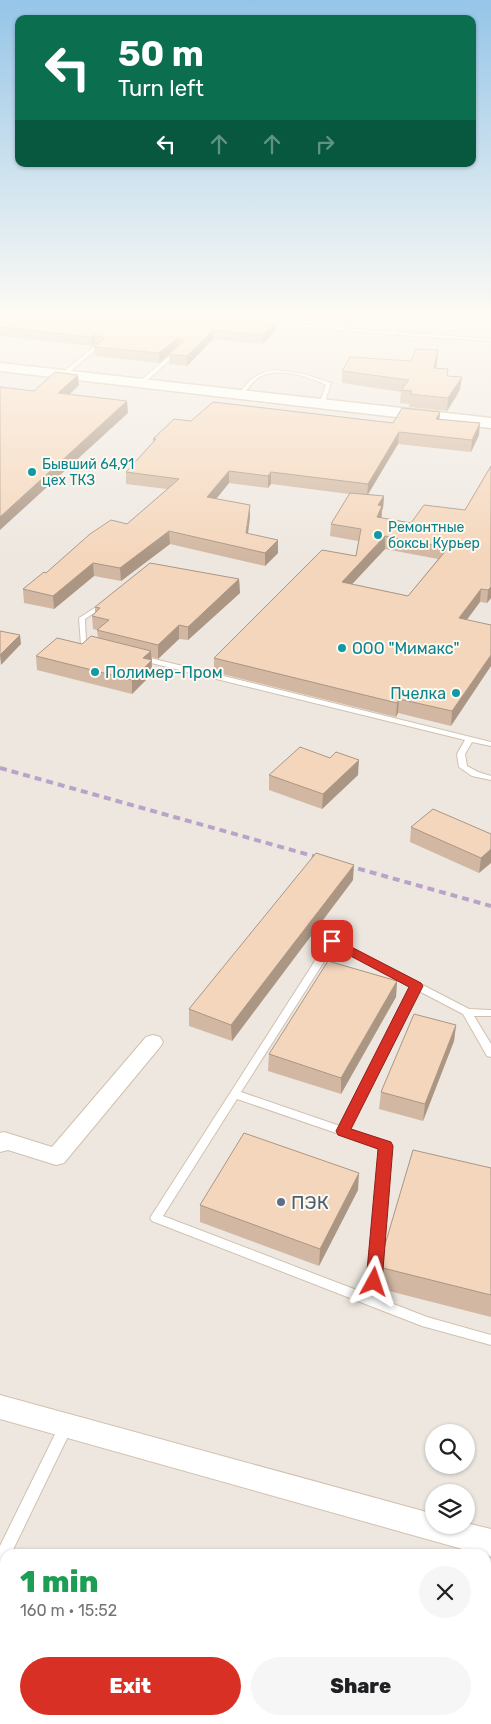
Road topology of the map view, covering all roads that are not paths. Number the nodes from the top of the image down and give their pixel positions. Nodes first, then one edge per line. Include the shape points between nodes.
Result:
1 (244, 395) edge
2 (325, 395) edge
3 (322, 404) junction
4 (491, 423) edge
5 (112, 599) edge
6 (102, 649) edge
7 (131, 656) edge
8 (469, 739) junction
9 (491, 744) edge
10 (491, 778) edge
11 (417, 986) junction
12 (467, 1012) junction
13 (491, 1013) edge
14 (153, 1042) dead end
15 (491, 1052) edge
16 (235, 1094) junction
17 (343, 1131) junction
18 (1, 1141) edge
19 (372, 1301) junction
20 (491, 1340) edge
21 (0, 1407) edge
22 (66, 1426) junction
23 (491, 1543) edge
24 (6, 1549) edge

1 - 3 main road
2 - 3 lane
3 - 4 main road
5 - 6 lane via 82,618 83,644
7 - 8 lane
8 - 9 lane
8 - 10 lane via 461,754 463,767
11 - 12 lane
11 - 16 lane via 332,941
11 - 17 lane
12 - 13 lane
12 - 15 lane
14 - 18 street via 56,1157
16 - 17 lane
16 - 19 lane via 156,1218
17 - 19 lane via 386,1146
19 - 20 lane via 426,1322
21 - 22 street
22 - 23 street
22 - 24 lane

